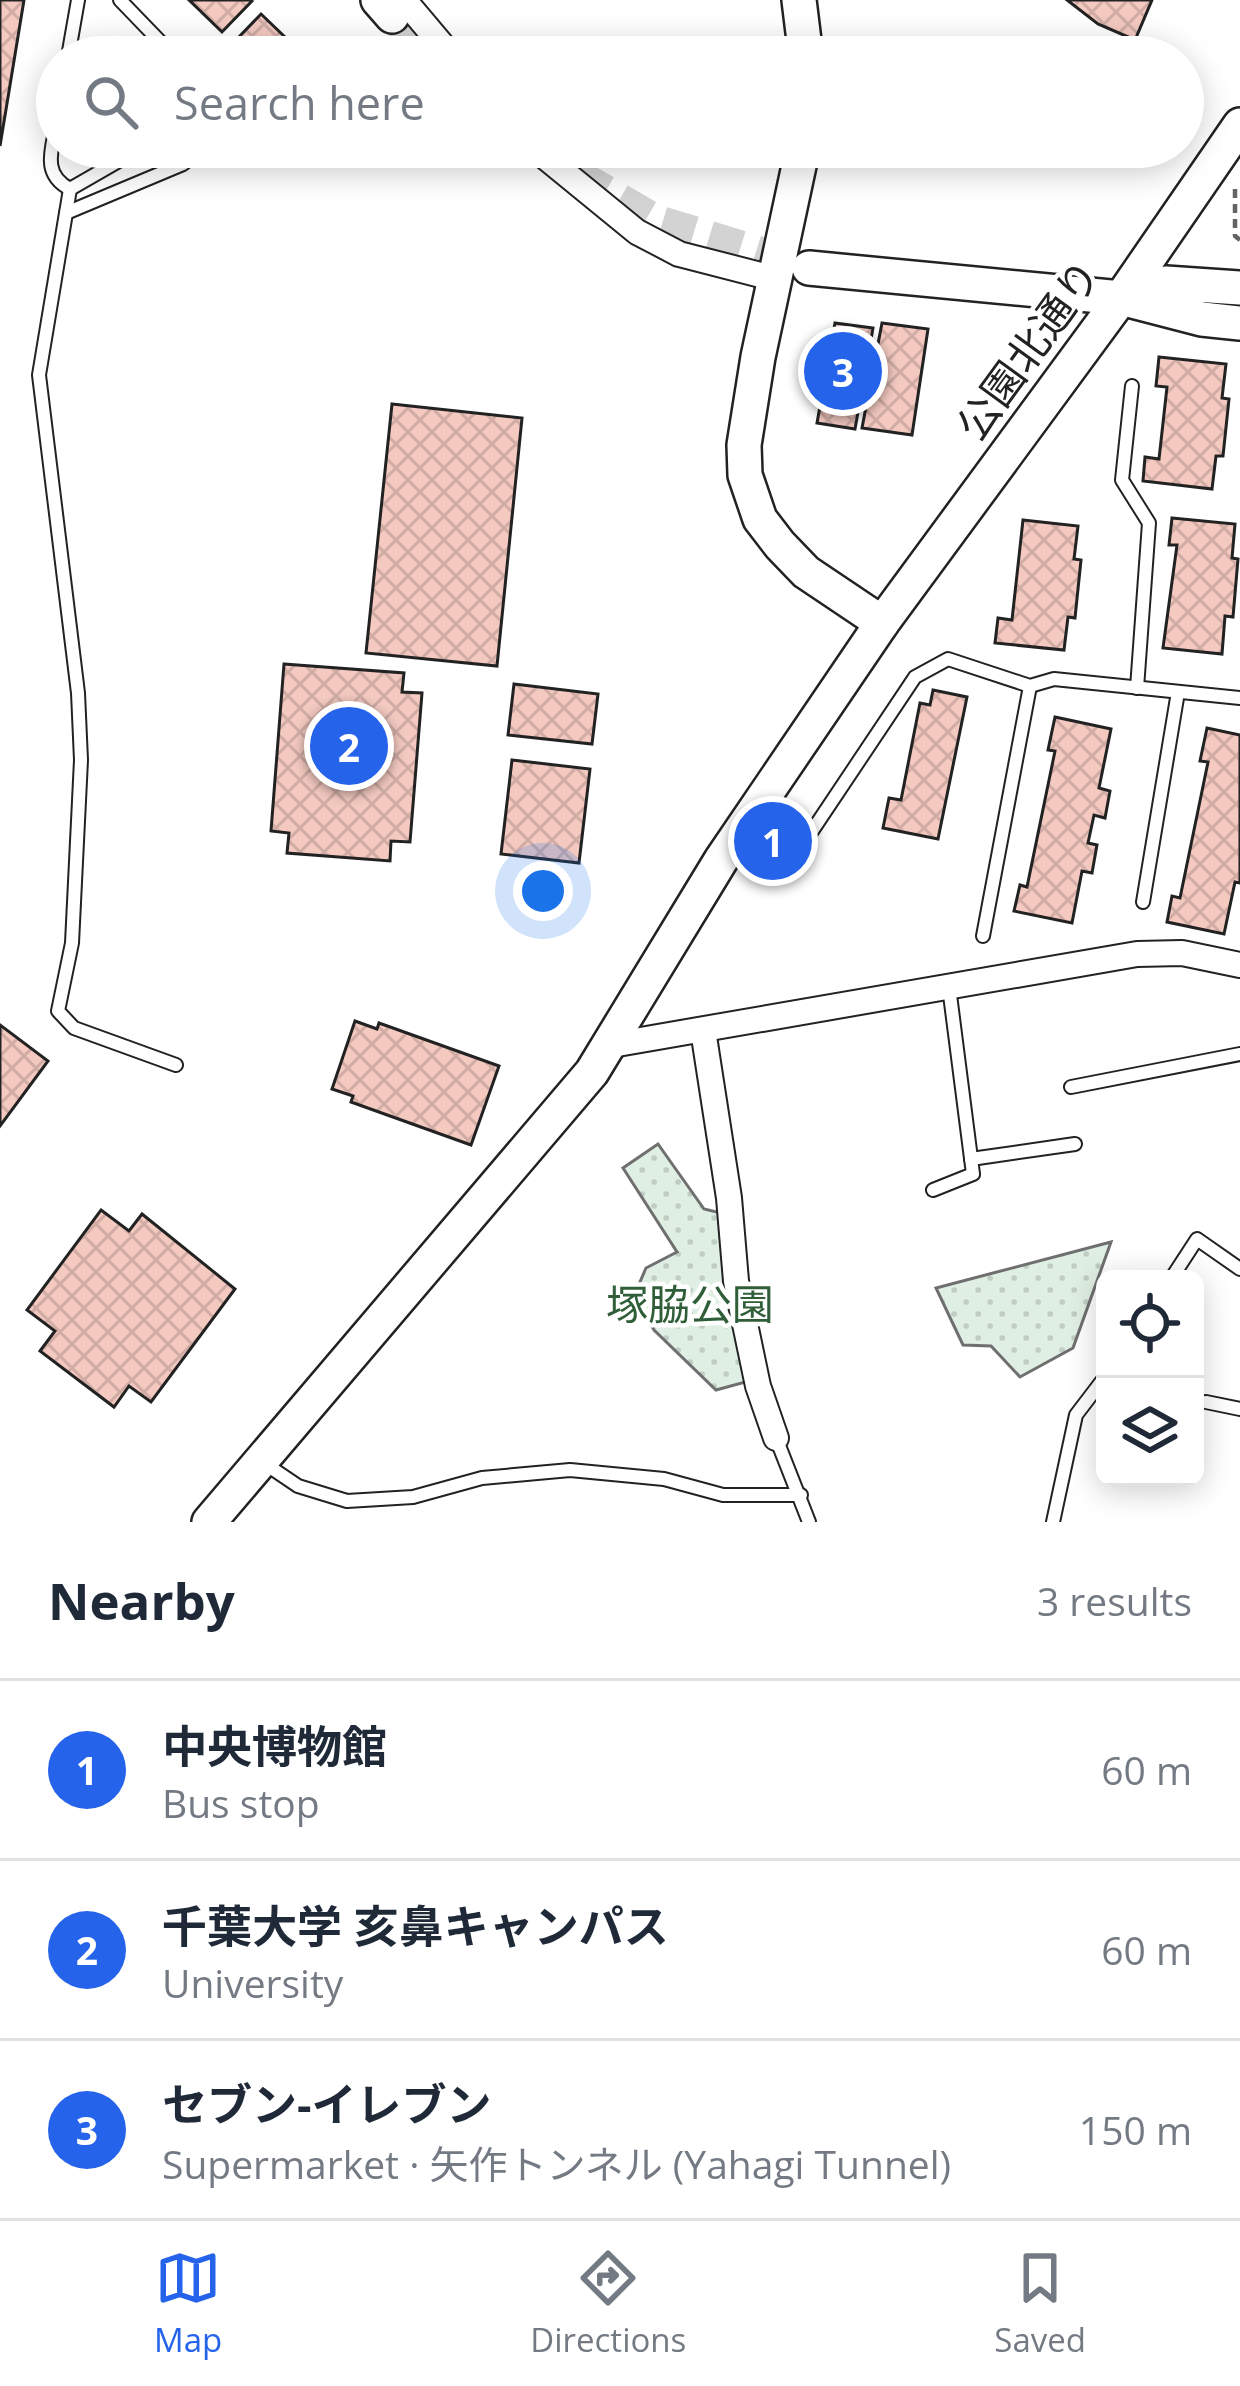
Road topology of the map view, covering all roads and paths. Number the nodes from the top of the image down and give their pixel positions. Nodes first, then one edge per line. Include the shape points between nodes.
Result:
1 (78, 0) edge
2 (120, 0) edge
3 (799, 0) edge
4 (392, 5) edge
5 (72, 36) edge
6 (155, 36) edge
7 (424, 36) edge
8 (803, 36) edge
9 (1240, 125) edge
10 (49, 168) edge
11 (106, 168) edge
12 (173, 168) edge
13 (559, 168) edge
14 (799, 168) edge
15 (1237, 176) edge
16 (70, 189) junction
17 (66, 213) junction
18 (1240, 240) edge
19 (809, 268) tunnel mouth
20 (776, 279) junction
21 (1240, 288) edge
22 (1120, 298) junction
23 (1240, 323) edge
24 (1132, 386) dead end
25 (882, 622) junction
26 (1030, 686) junction
27 (1137, 688) junction
28 (1178, 692) junction
29 (1240, 698) edge
30 (806, 840) dead end
31 (1143, 902) dead end
32 (983, 937) dead end
33 (1240, 965) edge
34 (948, 986) junction
35 (703, 1030) junction
36 (606, 1046) junction
37 (1240, 1054) edge
38 (176, 1065) dead end
39 (1071, 1088) dead end
40 (1076, 1144) dead end
41 (971, 1159) junction
42 (933, 1190) dead end
43 (1177, 1270) edge
44 (1240, 1270) edge
45 (1104, 1378) edge
46 (1206, 1402) dead end
47 (1240, 1409) edge
48 (776, 1438) joint
49 (263, 1462) junction
50 (801, 1495) junction
51 (209, 1522) edge
52 (809, 1522) edge
53 (1053, 1522) edge

1 - 5 lane
2 - 6 lane
3 - 8 street
4 - 7 street
9 - 22 street, 公園北通り
10 - 16 lane
11 - 16 lane
12 - 17 lane
13 - 20 street via 637,232 679,254
14 - 20 street
15 - 18 path via 1232,205
16 - 17 lane
17 - 38 lane via 40,375 79,693 72,943 58,1011 74,1028
19 - 22 street
20 - 25 street via 745,445 750,495 760,519 806,572
21 - 22 street via 1166,283
22 - 23 street
22 - 25 street, 公園北通り
24 - 27 lane via 1122,480 1149,524
25 - 36 street, 公園北通り
26 - 27 lane via 1054,679
26 - 30 lane via 948,659 915,677
26 - 32 lane
27 - 28 lane
28 - 29 lane
28 - 31 lane
33 - 34 street via 1137,954
34 - 35 street
34 - 41 lane
35 - 36 street
35 - 48 street via 736,1281
36 - 49 street, 公園北通り
37 - 39 lane
40 - 41 lane
41 - 42 lane via 974,1174
43 - 44 lane via 1198,1239
45 - 53 lane via 1076,1414
46 - 47 lane
48 - 50 lane
49 - 50 lane via 298,1486 347,1501 570,1470 664,1479 723,1495
49 - 51 street, 公園北通り
50 - 52 lane

